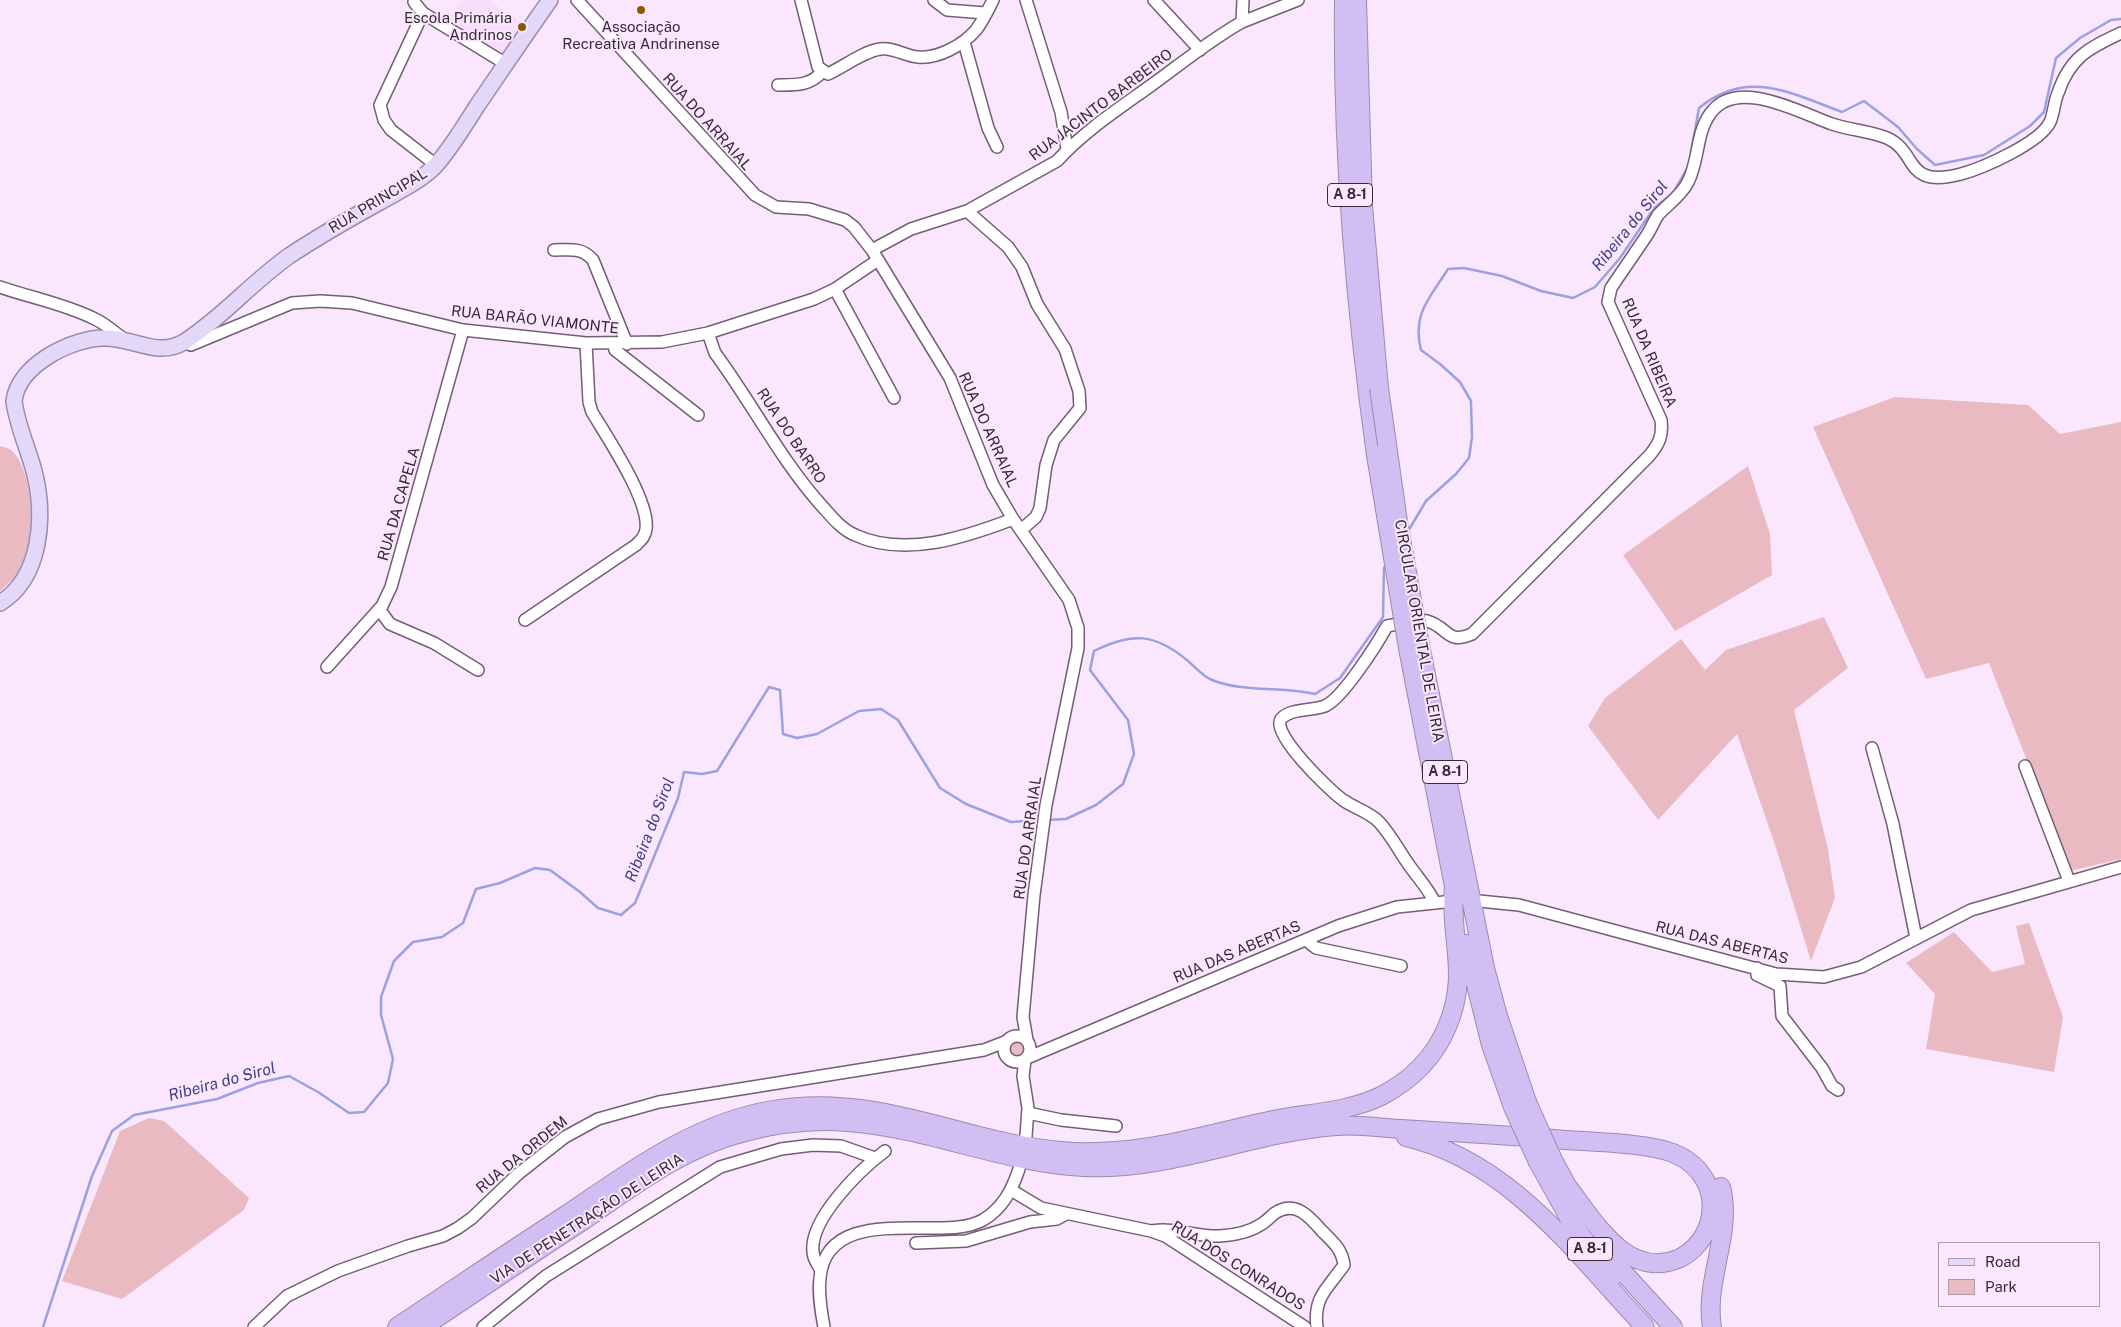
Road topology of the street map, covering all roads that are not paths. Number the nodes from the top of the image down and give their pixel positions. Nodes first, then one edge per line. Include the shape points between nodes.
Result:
1 (550, 0) edge
2 (577, 0) edge
3 (801, 0) edge
4 (934, 0) edge
5 (993, 0) edge
6 (1026, 0) edge
7 (1154, 0) edge
8 (1243, 0) edge
9 (1298, 0) edge
10 (1344, 0) edge
11 (1357, 0) edge
12 (414, 2) dead end
13 (423, 13) junction
14 (985, 13) junction
15 (1242, 22) junction
16 (2121, 33) edge
17 (964, 42) junction
18 (1200, 50) junction
19 (506, 64) junction
20 (822, 72) junction
21 (778, 85) dead end
22 (997, 147) dead end
23 (1067, 149) junction
24 (436, 165) junction
25 (967, 211) junction
26 (554, 250) dead end
27 (872, 250) junction
28 (878, 260) junction
29 (0, 287) edge
30 (835, 289) junction
31 (464, 330) junction
32 (708, 333) junction
33 (124, 340) junction
34 (184, 342) junction
35 (586, 344) junction
36 (614, 344) junction
37 (627, 344) junction
38 (1373, 388) junction
39 (894, 398) dead end
40 (698, 415) dead end
41 (1013, 519) junction
42 (1021, 530) junction
43 (0, 603) edge
44 (380, 608) junction
45 (525, 620) dead end
46 (1414, 646) junction
47 (326, 667) dead end
48 (478, 670) dead end
49 (1872, 748) dead end
50 (2025, 766) dead end
51 (2121, 867) edge
52 (2068, 881) junction
53 (1454, 886) junction
54 (1480, 901) dead end
55 (1439, 902) joint
56 (1916, 938) junction
57 (1306, 940) junction
58 (1402, 966) dead end
59 (1757, 968) junction
60 (1024, 1018) junction
61 (1009, 1040) junction
62 (1028, 1043) junction
63 (1048, 1049) junction
64 (984, 1050) junction
65 (1018, 1059) junction
66 (1838, 1090) dead end
67 (1520, 1104) junction
68 (1028, 1113) junction
69 (1271, 1120) junction
70 (1116, 1126) dead end
71 (1319, 1128) junction
72 (1026, 1136) dead end
73 (885, 1151) dead end
74 (875, 1158) junction
75 (1545, 1161) junction
76 (1020, 1169) dead end
77 (1567, 1186) junction
78 (1011, 1190) junction
79 (1066, 1214) junction
80 (1151, 1231) junction
81 (916, 1243) dead end
82 (821, 1270) junction
83 (254, 1327) edge
84 (397, 1327) edge
85 (423, 1327) edge
86 (483, 1327) edge
87 (824, 1327) edge
88 (1305, 1327) edge
89 (1317, 1327) edge
90 (1645, 1327) edge
91 (1655, 1327) edge
92 (1673, 1327) edge
93 (1712, 1327) edge

1 - 19 main road, RUA PRINCIPAL
2 - 27 street, RUA DO ARRAIAL via 755,195 776,207 815,210 846,220
3 - 20 street
4 - 14 street via 947,10
5 - 14 street
6 - 23 street via 1061,112
7 - 18 street
8 - 15 street
9 - 15 street, RUA JACINTO BARBEIRO
10 - 38 highway, CIRCULAR ORIENTAL DE LEIRIA / A 8-1 via 1346,137 1354,251
11 - 38 highway, CIRCULAR ORIENTAL DE LEIRIA / A 8-1
12 - 13 street
13 - 19 street
13 - 24 street via 380,105 391,130
14 - 17 street
15 - 18 street, RUA JACINTO BARBEIRO
16 - 55 street, RUA DA RIBEIRA via 2079,56 2063,79 2050,122 2029,145 1960,174 1937,178 1923,175 1887,138 1832,124 1784,104 1745,98 1730,99 1716,106 1706,123 1684,191 1657,217 1611,288 1608,302 1661,420 1659,443 1472,634 1460,639 1451,638 1426,620 1387,626 1335,699 1325,706 1288,714 1279,724 1291,746 1321,781 1343,800 1376,819
17 - 20 street via 932,56 918,57 881,49 828,74
17 - 22 street via 988,128
18 - 23 street, RUA JACINTO BARBEIRO
19 - 24 main road, RUA PRINCIPAL
20 - 21 street via 807,83
23 - 25 street, RUA JACINTO BARBEIRO via 1056,161
24 - 34 main road, RUA PRINCIPAL via 420,179 324,233 281,262
25 - 27 street, RUA JACINTO BARBEIRO via 910,229
25 - 42 street via 1008,246 1022,267 1037,304 1065,349 1079,391 1080,408 1054,440 1046,465 1040,508 1036,517
26 - 37 street via 586,252 593,260
27 - 28 street, RUA DO ARRAIAL
28 - 30 street, RUA BARÃO VIAMONTE
28 - 41 street, RUA DO ARRAIAL via 950,378 986,469
29 - 33 street via 96,319
30 - 32 street, RUA BARÃO VIAMONTE via 814,299
30 - 39 street
31 - 34 street, RUA BARÃO VIAMONTE via 352,303 320,301 292,303 191,345
31 - 35 street, RUA BARÃO VIAMONTE
31 - 44 street, RUA DA CAPELA via 391,587
32 - 37 street, RUA BARÃO VIAMONTE via 662,342
32 - 41 street, RUA DO BARRO via 716,352 801,482 835,521 853,534 869,540 914,544 976,533
33 - 34 main road via 160,349
33 - 43 main road via 95,338 76,344 37,365 20,383 15,406 38,496 36,549 26,578
35 - 36 street, RUA BARÃO VIAMONTE
35 - 45 street via 592,412 630,473 646,527 636,546
36 - 37 street, RUA BARÃO VIAMONTE
36 - 40 street via 615,350
38 - 46 highway, CIRCULAR ORIENTAL DE LEIRIA / A 8-1, bridge via 1398,522
41 - 42 street, RUA DO ARRAIAL
42 - 60 street, RUA DO ARRAIAL via 1069,600 1078,628 1077,652 1046,805 1031,922
44 - 47 street, RUA DA CAPELA
44 - 48 street via 390,624 434,643
46 - 53 highway, CIRCULAR ORIENTAL DE LEIRIA / A 8-1
46 - 67 highway, CIRCULAR ORIENTAL DE LEIRIA / A 8-1 via 1485,968
49 - 56 street via 1893,824
50 - 52 street
51 - 52 street, RUA DAS ABERTAS
52 - 56 street, RUA DAS ABERTAS via 1971,910
53 - 67 highway, CIRCULAR ORIENTAL DE LEIRIA / A 8-1 via 1482,1014 1500,1075
53 - 69 highway via 1452,906 1459,959 1458,988 1448,1026 1434,1051 1413,1075 1378,1098
54 - 59 street, RUA DAS ABERTAS via 1519,905
55 - 57 street, RUA DAS ABERTAS via 1368,915
56 - 59 street, RUA DAS ABERTAS via 1861,967 1839,974 1798,976
57 - 58 street via 1316,948
57 - 63 street, RUA DAS ABERTAS
59 - 66 street via 1757,975 1780,986 1782,1016
60 - 61 street, RUA DO ARRAIAL
60 - 62 street, RUA DO ARRAIAL
61 - 62 street via 1018,1036
61 - 64 street, RUA DA ORDEM
61 - 65 street via 1004,1048
62 - 63 street
62 - 65 street via 1030,1052
63 - 65 street, RUA DAS ABERTAS
64 - 65 street, RUA DA ORDEM
64 - 83 street, RUA DA ORDEM via 659,1102 598,1119 565,1137 458,1228 338,1271 287,1296
65 - 68 street
67 - 75 highway, CIRCULAR ORIENTAL DE LEIRIA / A 8-1, bridge
68 - 70 street
68 - 72 street
69 - 84 highway, VIA DE PENETRAÇÃO DE LEIRIA via 1134,1151 1083,1153 1016,1144 885,1111 826,1106 769,1110 706,1130 653,1157
69 - 93 highway via 1325,1118 1466,1124 1654,1138 1686,1146 1712,1168 1723,1197 1724,1220 1711,1296
71 - 77 highway via 1340,1125 1465,1132 1658,1149 1684,1159 1701,1173 1712,1195 1710,1221 1701,1240 1689,1253 1673,1260 1645,1262 1617,1247
71 - 85 highway, VIA DE PENETRAÇÃO DE LEIRIA via 1274,1134 1145,1164 1100,1167 1015,1158 885,1126 828,1120 774,1125 727,1137 679,1157
71 - 90 highway via 1397,1134 1443,1147 1478,1165 1512,1189 1539,1214
73 - 74 street
74 - 82 street via 846,1186 822,1220 813,1249
74 - 86 street via 841,1146 814,1145 773,1151 720,1167 546,1276
75 - 77 highway, CIRCULAR ORIENTAL DE LEIRIA / A 8-1
75 - 91 highway, CIRCULAR ORIENTAL DE LEIRIA / A 8-1 via 1584,1241
76 - 78 street
77 - 92 highway, CIRCULAR ORIENTAL DE LEIRIA / A 8-1 via 1591,1229 1623,1272
78 - 79 street, RUA DOS CONRADOS via 1041,1208
78 - 82 street via 993,1213 972,1224 851,1234 829,1252
79 - 80 street, RUA DOS CONRADOS
79 - 81 street via 966,1241
80 - 88 street, RUA DOS CONRADOS via 1165,1236
80 - 89 street via 1166,1228 1219,1236 1244,1233 1277,1212 1289,1207 1299,1209 1338,1246 1343,1257 1344,1265 1318,1299 1315,1311
82 - 87 street

